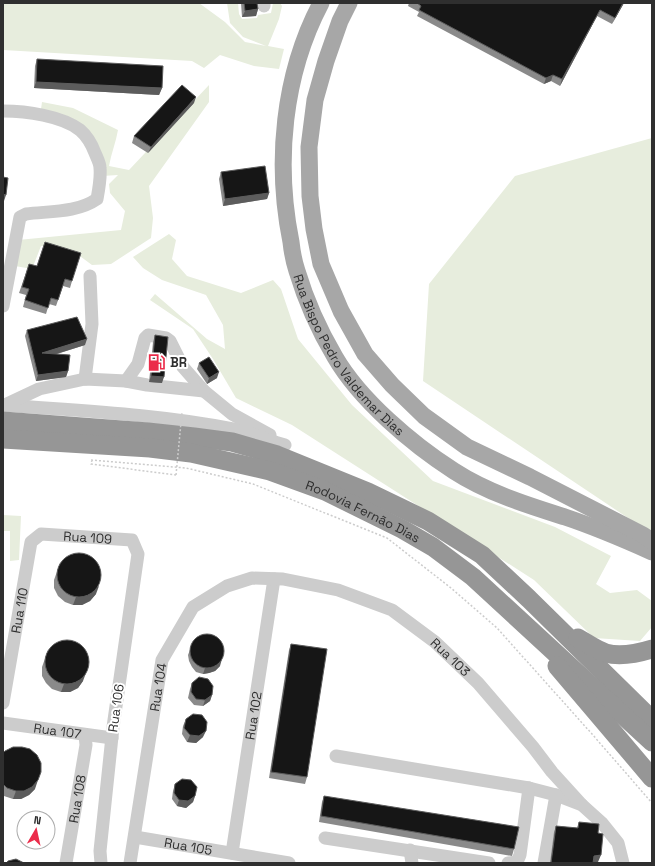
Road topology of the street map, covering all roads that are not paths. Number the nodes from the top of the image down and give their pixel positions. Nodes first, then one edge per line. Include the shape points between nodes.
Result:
1 (321, 3) edge
2 (349, 3) edge
3 (3, 111) edge
4 (90, 276) dead end
5 (3, 306) edge
6 (85, 379) junction
7 (126, 381) junction
8 (204, 391) junction
9 (4, 411) edge
10 (3, 439) edge
11 (285, 445) junction
12 (368, 492) junction
13 (652, 541) edge
14 (31, 542) joint
15 (652, 552) edge
16 (138, 554) joint
17 (274, 579) junction
18 (553, 622) junction
19 (546, 643) junction
20 (652, 649) edge
21 (3, 702) edge
22 (652, 720) edge
23 (3, 723) edge
24 (85, 734) junction
25 (112, 738) junction
26 (652, 742) edge
27 (336, 756) dead end
28 (652, 778) edge
29 (529, 788) junction
30 (556, 795) junction
31 (582, 806) junction
32 (135, 837) junction
33 (326, 838) dead end
34 (232, 853) junction
35 (411, 857) edge
36 (66, 863) edge
37 (101, 863) edge
38 (130, 863) edge
39 (289, 863) edge
40 (490, 863) edge
41 (508, 863) edge
42 (544, 863) edge
43 (624, 863) edge

1 - 15 main road, Rua Bispo Pedro Valdemar Dias via 305,36 286,112 283,168 286,218 296,269 310,308 336,358 368,400 420,448 456,472 519,503 611,534
2 - 13 main road, Rua Bispo Pedro Valdemar Dias via 340,21 315,100 309,147 310,196 322,264 342,311 362,348 392,385 424,416 467,447
3 - 5 street via 41,115 81,131 94,151 100,166 100,177 97,198 86,205 20,216
4 - 6 street via 92,324
6 - 7 street
6 - 9 street via 39,389
7 - 8 street
7 - 8 street via 138,364 148,335 170,341 183,367
8 - 11 street via 232,414
9 - 11 street via 128,414 234,429
9 - 12 highway, Rodovia Fernão Dias via 232,442 278,455
10 - 19 highway, Rodovia Fernão Dias via 150,448 190,453 270,470 325,491 433,547 473,577
11 - 12 highway via 320,460
12 - 18 highway, Rodovia Fernão Dias via 428,521 482,555
14 - 16 street, Rua 109 via 41,534 132,540
14 - 21 street, Rua 110
16 - 25 street, Rua 106
17 - 31 street, Rua 103 via 338,590 392,610 435,642 478,683
17 - 32 street, Rua 104 via 252,578 228,586 193,607 162,660
17 - 34 street, Rua 102
18 - 20 highway via 606,653 626,654
18 - 22 highway, Rodovia Fernão Dias
19 - 26 highway, Rodovia Fernão Dias
19 - 28 highway via 558,668
23 - 24 street, Rua 107
24 - 25 street, Rua 107
24 - 36 street, Rua 108 via 86,745
25 - 37 street, Rua 106 via 100,851
27 - 29 street, Rua 103
29 - 30 street, Rua 103
29 - 41 street via 520,854 517,862
30 - 31 street, Rua 103
30 - 42 street
31 - 43 street, Rua 103 via 602,823 618,843
32 - 34 street, Rua 105
32 - 38 street, Rua 104
33 - 35 street
34 - 39 street, Rua 105
35 - 40 street

